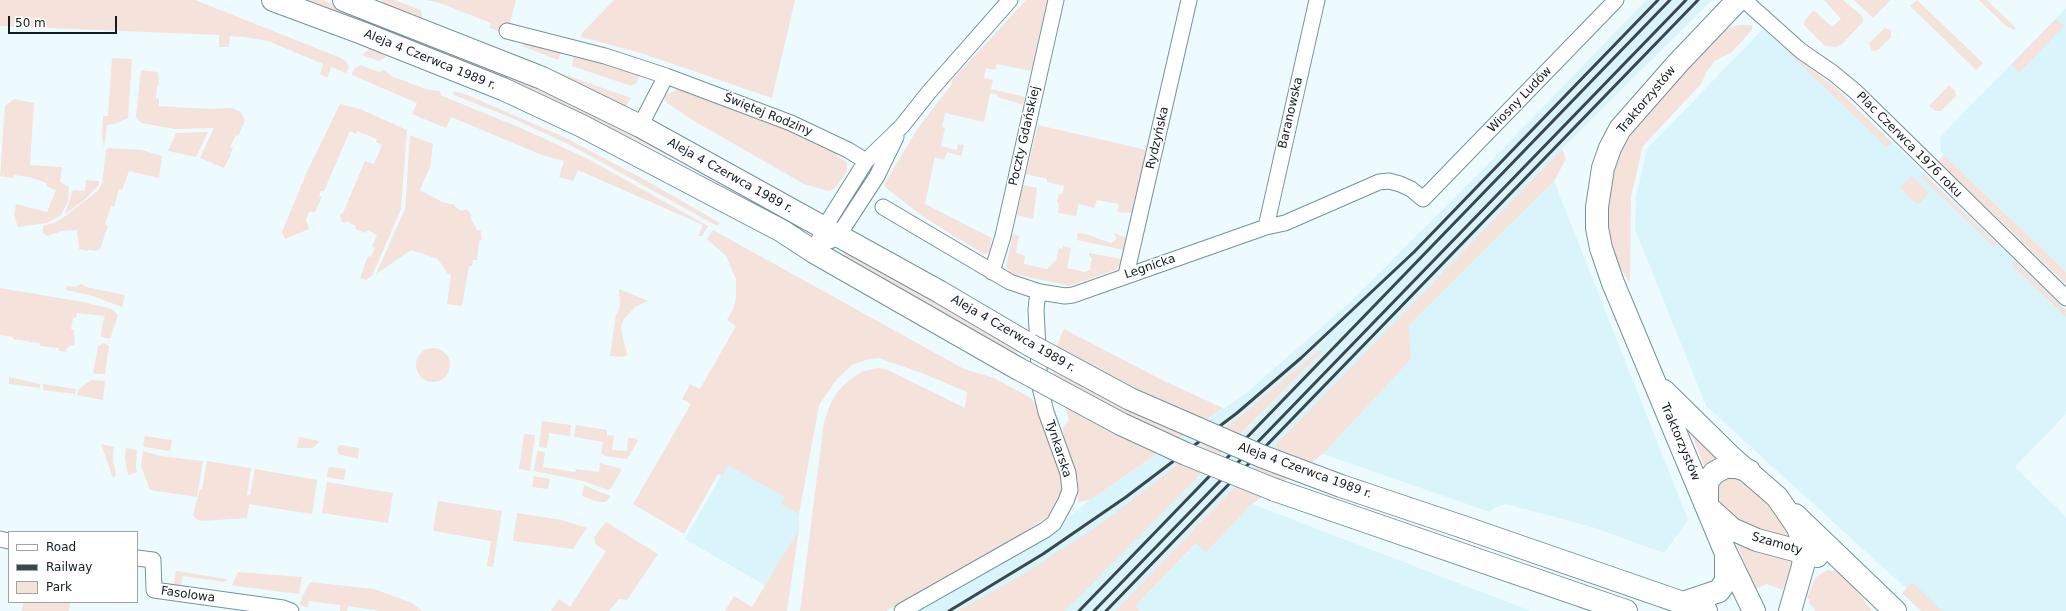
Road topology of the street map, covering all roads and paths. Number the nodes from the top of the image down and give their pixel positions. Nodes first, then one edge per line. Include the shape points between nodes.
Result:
1 (272, 0) edge
2 (344, 0) edge
3 (1010, 0) edge
4 (1056, 0) edge
5 (1189, 0) edge
6 (1317, 0) edge
7 (1616, 0) edge
8 (1738, 0) edge
9 (1744, 0) edge
10 (507, 31) dead end
11 (666, 76) junction
12 (640, 126) junction
13 (902, 126) junction
14 (866, 161) junction
15 (1423, 199) joint
16 (883, 207) dead end
17 (1266, 227) junction
18 (831, 232) junction
19 (814, 252) junction
20 (992, 272) junction
21 (1126, 275) junction
22 (1040, 292) junction
23 (2066, 298) edge
24 (1653, 379) junction
25 (1749, 471) junction
26 (1777, 497) junction
27 (1707, 506) junction
28 (1726, 552) junction
29 (1804, 552) junction
30 (138, 558) edge
31 (1830, 561) junction
32 (1854, 571) junction
33 (1800, 577) junction
34 (1683, 603) junction
35 (291, 611) edge
36 (902, 611) edge
37 (1626, 611) edge
38 (1706, 611) edge
39 (1754, 611) edge
40 (1790, 611) edge
41 (1895, 611) edge

1 - 19 main road, Aleja 4 Czerwca 1989 r. via 503,89 568,119 782,231
2 - 12 main road, Aleja 4 Czerwca 1989 r. via 542,78
3 - 13 street
4 - 20 street, Poczty Gdańskiej via 1003,236
5 - 21 street, Rydzyńska
6 - 17 street, Baranowska
7 - 15 street, Wiosny Ludów
8 - 24 main road, Traktorzystów via 1620,129 1610,148 1598,188 1597,228 1601,248
9 - 23 street, Plac Czerwca 1976 roku via 1801,51 1856,92
10 - 11 street, Świętej Rodziny via 605,56
11 - 12 street
11 - 14 street, Świętej Rodziny via 791,123
12 - 18 main road, Aleja 4 Czerwca 1989 r.
13 - 14 street
13 - 18 street via 877,176
14 - 18 street
15 - 17 street, Legnicka via 1400,184 1379,182 1285,223
16 - 20 street, Legnicka
17 - 21 street, Legnicka
18 - 19 street
18 - 34 main road, Aleja 4 Czerwca 1989 r., bridge via 1130,399 1254,453 1340,486
19 - 37 main road, Aleja 4 Czerwca 1989 r., bridge via 1017,368 1121,424 1200,460 1274,490
20 - 22 street, Legnicka via 1010,282
21 - 22 street, Legnicka via 1073,295 1061,296
22 - 36 street, Tynkarska via 1036,310 1040,386 1046,412 1068,473 1070,490 1066,501 1054,523 1045,530
24 - 25 main road, Traktorzystów via 1685,414
24 - 27 main road, Traktorzystów
25 - 26 main road, Traktorzystów
25 - 27 main road, Traktorzystów via 1725,467 1714,473 1707,482
26 - 29 main road, Traktorzystów via 1797,526
26 - 32 main road, Szamoty
27 - 28 main road, Traktorzystów
27 - 29 main road, Szamoty via 1732,529 1758,540
28 - 34 main road via 1726,581 1722,588 1716,594
28 - 39 main road, Traktorzystów
29 - 31 main road, Szamoty
29 - 33 main road, Traktorzystów
30 - 35 street, Fasolowa via 153,560 154,590
31 - 32 main road, Szamoty
31 - 33 main road via 1815,565
32 - 41 main road, Szamoty
33 - 40 main road, Traktorzystów
34 - 38 main road, Aleja 4 Czerwca 1989 r.

